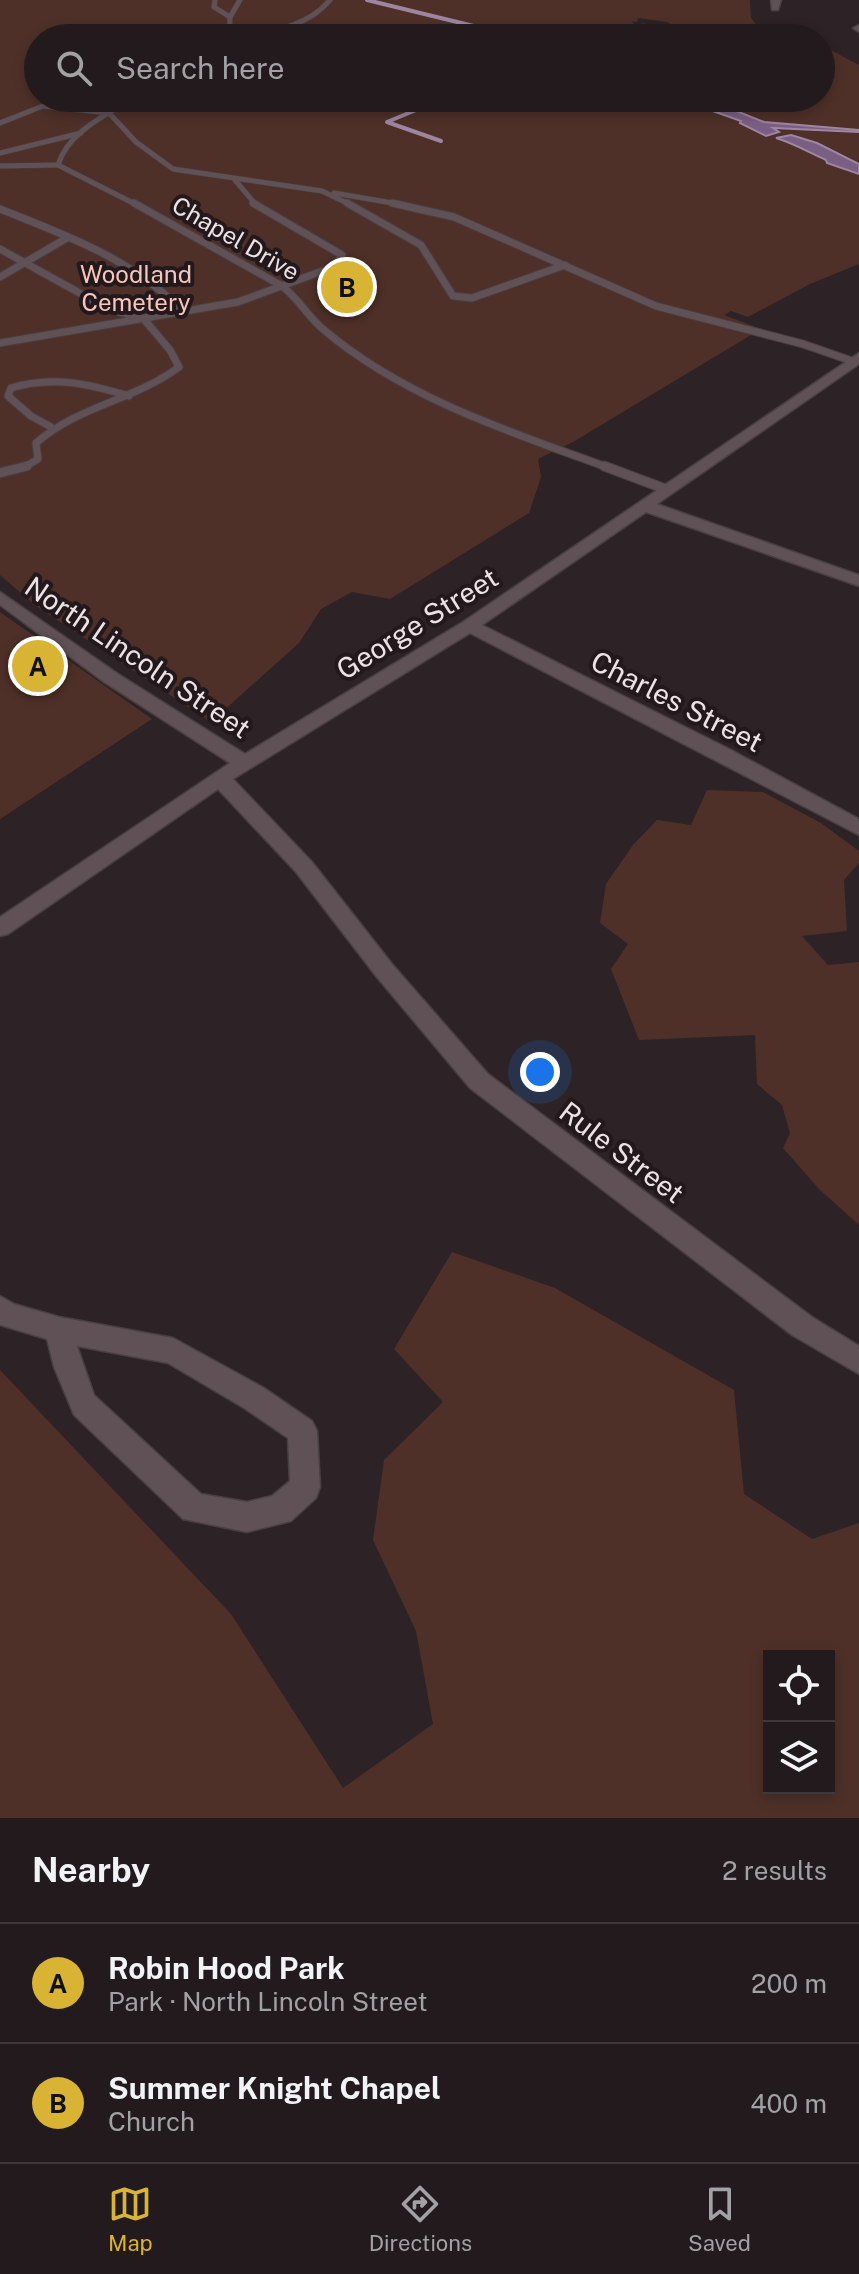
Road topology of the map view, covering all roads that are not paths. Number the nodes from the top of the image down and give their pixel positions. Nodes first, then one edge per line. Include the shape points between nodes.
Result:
1 (215, 0) edge
2 (240, 0) edge
3 (330, 0) edge
4 (230, 17) junction
5 (230, 24) edge
6 (296, 24) edge
7 (28, 112) edge
8 (100, 112) edge
9 (109, 113) junction
10 (0, 123) edge
11 (82, 133) junction
12 (0, 153) edge
13 (58, 165) junction
14 (0, 166) edge
15 (235, 180) junction
16 (322, 191) junction
17 (0, 209) edge
18 (67, 238) junction
19 (0, 249) edge
20 (27, 264) junction
21 (565, 265) junction
22 (0, 277) edge
23 (282, 286) junction
24 (182, 311) junction
25 (142, 317) junction
26 (0, 343) edge
27 (853, 364) edge
28 (130, 396) junction
29 (51, 427) junction
30 (0, 473) edge
31 (668, 490) junction
32 (646, 506) junction
33 (859, 581) edge
34 (0, 597) edge
35 (469, 626) junction
36 (245, 763) junction
37 (220, 778) junction
38 (859, 828) edge
39 (0, 928) edge
40 (0, 1309) edge
41 (59, 1330) junction
42 (859, 1361) edge

1 - 4 lane via 214,7
2 - 4 lane
3 - 6 lane via 319,13
4 - 5 lane
7 - 10 lane
8 - 9 lane
9 - 11 lane
9 - 15 lane via 136,142 173,169
11 - 12 lane
11 - 13 lane via 61,153
13 - 14 lane
13 - 23 lane, Chapel Drive
15 - 16 lane
15 - 23 lane via 251,202 342,255 328,271
16 - 21 lane via 428,209
16 - 21 lane via 421,245 453,296 472,298
17 - 18 lane
18 - 20 lane
18 - 24 lane via 158,285
19 - 20 lane
20 - 22 lane
20 - 25 lane via 94,301
21 - 27 lane via 656,306 803,344
23 - 24 lane via 238,302
23 - 31 lane, Chapel Drive via 322,329 395,378 467,416
24 - 25 lane
25 - 26 lane
25 - 28 lane via 179,367
27 - 31 street, George Street
28 - 29 lane
28 - 29 lane via 61,380 11,388 8,396 16,404
29 - 30 lane via 36,443 38,459
31 - 32 street, George Street
32 - 33 street
32 - 35 street, George Street
34 - 36 street, North Lincoln Street via 111,678
35 - 36 street, George Street
35 - 38 street, Charles Street
36 - 37 street, George Street
37 - 39 street, George Street
37 - 42 street, Rule Street via 304,867 479,1081 802,1326
40 - 41 street
41 - 41 street via 173,1351 254,1398 302,1431 305,1487 280,1510 247,1517 194,1508 84,1405

